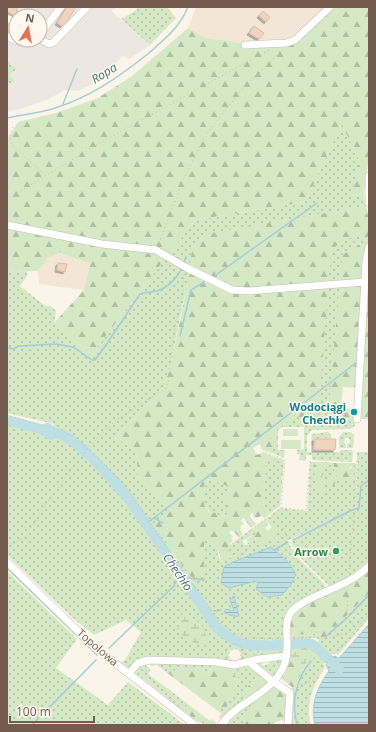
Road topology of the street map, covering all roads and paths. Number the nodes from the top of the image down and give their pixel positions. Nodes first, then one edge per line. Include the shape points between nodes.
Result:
1 (61, 7) edge
2 (87, 7) edge
3 (330, 7) edge
4 (48, 24) edge
5 (48, 43) edge
6 (287, 43) junction
7 (245, 45) dead end
8 (270, 50) dead end
9 (13, 127) dead end
10 (46, 175) junction
11 (369, 176) edge
12 (7, 199) edge
13 (369, 203) edge
14 (7, 225) edge
15 (369, 247) edge
16 (156, 250) junction
17 (186, 268) junction
18 (365, 282) junction
19 (7, 415) edge
20 (357, 419) dead end
21 (89, 449) junction
22 (264, 451) dead end
23 (310, 462) dead end
24 (354, 462) dead end
25 (281, 508) junction
26 (283, 528) dead end
27 (7, 548) edge
28 (216, 555) dead end
29 (7, 562) edge
30 (369, 566) edge
31 (349, 580) junction
32 (325, 583) dead end
33 (369, 614) edge
34 (355, 629) junction
35 (353, 632) junction
36 (361, 636) dead end
37 (287, 643) junction
38 (236, 650) joint
39 (286, 656) junction
40 (143, 661) junction
41 (231, 662) dead end
42 (239, 662) dead end
43 (250, 662) junction
44 (324, 666) dead end
45 (150, 667) dead end
46 (131, 671) dead end
47 (314, 680) dead end
48 (274, 681) junction
49 (290, 693) junction
50 (288, 723) dead end
51 (195, 725) edge
52 (221, 725) edge

1 - 4 street
2 - 5 street via 54,42
3 - 6 street via 296,40
6 - 7 street
6 - 16 path via 241,91 207,133 183,180
8 - 10 path
9 - 10 path via 10,134 12,145
10 - 12 path
11 - 13 street
14 - 16 street via 102,244
15 - 18 street
16 - 17 street
17 - 18 street via 232,290 249,291
17 - 21 path via 165,389 119,418
18 - 20 street
19 - 21 path via 62,431 75,437
21 - 27 path via 46,504 25,537
21 - 37 path via 134,497 187,576 206,579 207,582 190,581 221,624 245,638
22 - 25 path via 285,460
23 - 25 path via 306,510
24 - 31 path via 358,462
25 - 28 path
26 - 32 path via 300,558
29 - 51 street, Topolowa via 85,638
30 - 31 street
31 - 34 path via 347,616
31 - 37 street via 307,600 293,610 287,620
33 - 34 path
34 - 35 path
34 - 36 path
35 - 37 path via 324,639 316,636 291,638
35 - 44 path
37 - 39 street
38 - 38 path via 230,651 229,655 234,661 241,657 240,652
39 - 43 street
39 - 48 street via 280,674
40 - 43 street via 231,665
40 - 45 street
40 - 46 street
41 - 42 path via 226,657 226,650 236,644 241,646 244,652
43 - 48 street
47 - 49 path via 301,684 296,691
48 - 49 street
48 - 52 street
49 - 50 street

